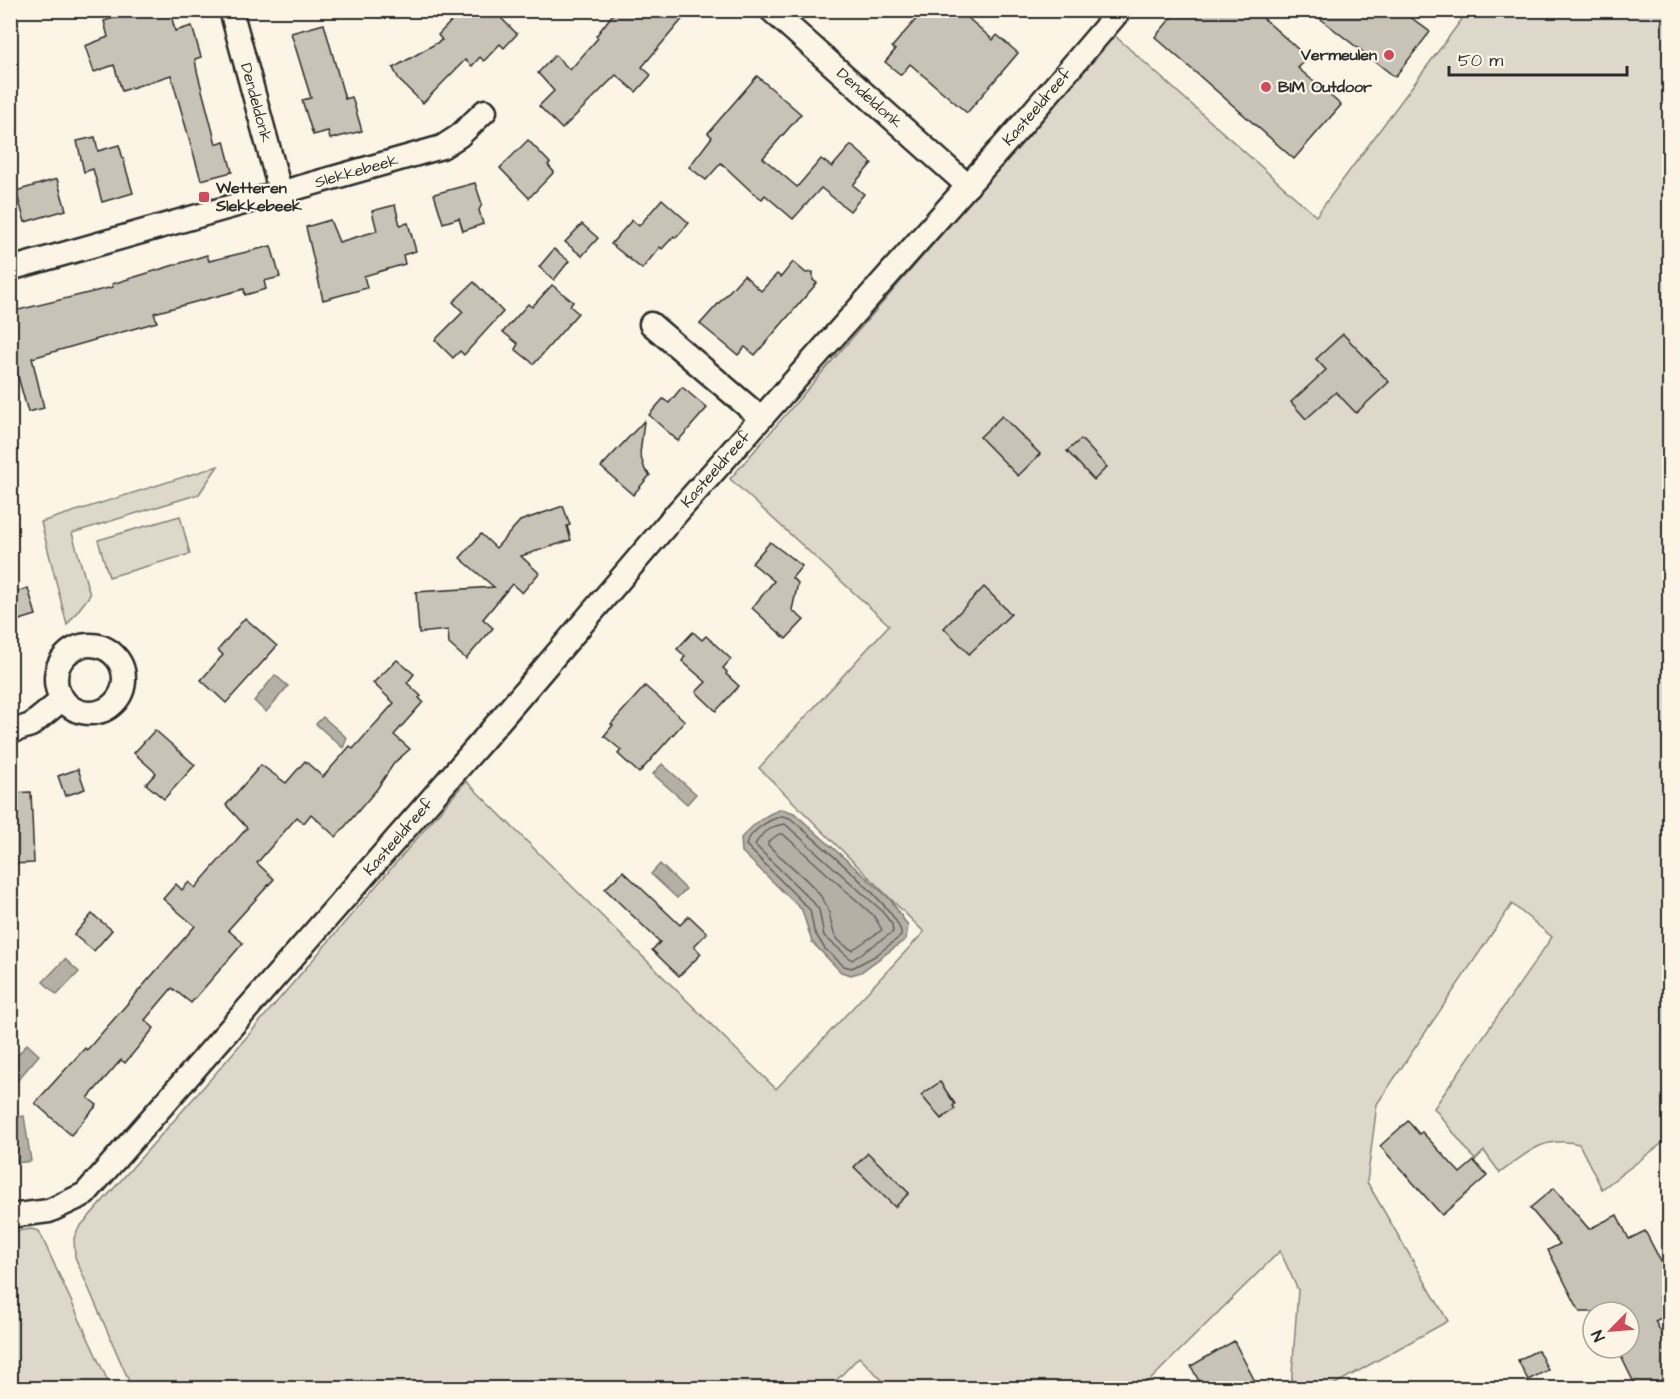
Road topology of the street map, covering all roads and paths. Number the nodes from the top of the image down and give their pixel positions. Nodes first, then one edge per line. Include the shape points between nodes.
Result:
1 (231, 10) edge
2 (771, 10) edge
3 (1120, 10) edge
4 (485, 111) dead end
5 (968, 186) junction
6 (281, 194) junction
7 (10, 269) edge
8 (651, 324) dead end
9 (761, 418) junction
10 (63, 699) dead end
11 (10, 732) edge
12 (10, 1216) edge

1 - 6 street, Dendeldonk
2 - 5 street, Dendeldonk
3 - 5 street, Kasteeldreef
4 - 6 street, Slekkebeek via 442,147
5 - 9 street, Kasteeldreef
6 - 7 street, Slekkebeek
8 - 9 street, Kasteeldreef
9 - 12 street, Kasteeldreef via 86,1194 49,1211
10 - 11 street via 31,724

